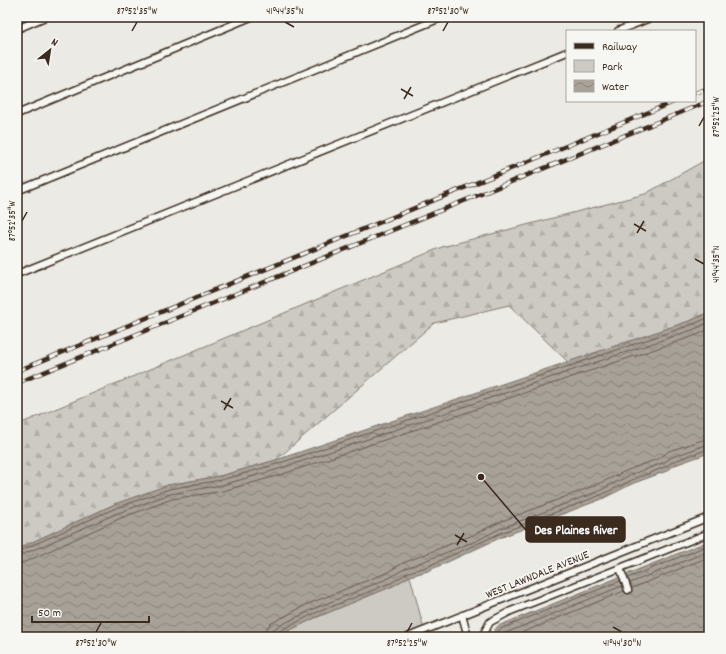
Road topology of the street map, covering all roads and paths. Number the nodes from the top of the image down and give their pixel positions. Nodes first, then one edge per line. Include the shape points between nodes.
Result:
1 (45, 17) edge
2 (251, 17) edge
3 (443, 17) edge
4 (652, 17) edge
5 (17, 28) edge
6 (620, 30) edge
7 (566, 52) edge
8 (17, 114) edge
9 (17, 191) edge
10 (17, 274) edge
11 (709, 518) edge
12 (709, 533) edge
13 (620, 568) junction
14 (628, 590) dead end
15 (462, 615) junction
16 (408, 637) edge
17 (468, 637) edge
18 (482, 637) edge

1 - 5 lane
2 - 8 lane
3 - 9 lane
4 - 6 lane
7 - 10 lane
11 - 15 lane, WEST LAWNDALE AVENUE
12 - 13 lane
13 - 14 lane
13 - 18 lane via 511,611 490,622
15 - 16 lane, WEST LAWNDALE AVENUE
15 - 17 lane

